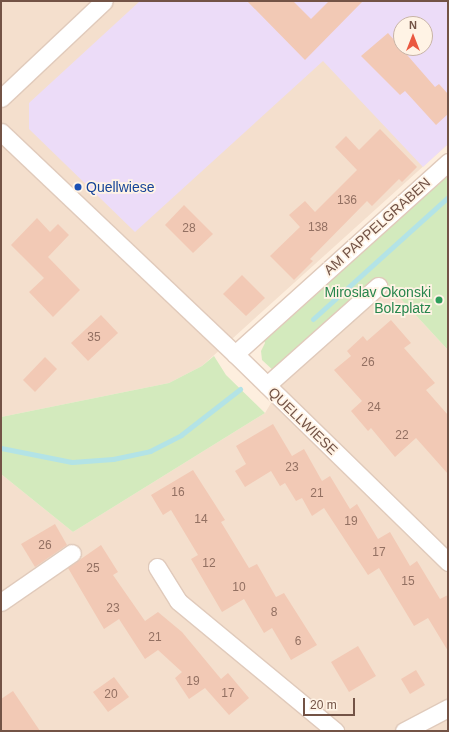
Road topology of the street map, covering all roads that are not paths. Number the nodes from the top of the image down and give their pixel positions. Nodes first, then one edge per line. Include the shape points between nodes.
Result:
1 (104, 1) edge
2 (1, 98) edge
3 (3, 138) edge
4 (448, 162) edge
5 (378, 286) dead end
6 (235, 354) junction
7 (267, 385) junction
8 (72, 553) dead end
9 (448, 562) edge
10 (157, 567) dead end
11 (1, 602) edge
12 (448, 708) edge
13 (335, 731) edge
14 (404, 731) edge

1 - 2 street
3 - 6 street, QUELLWIESE
4 - 6 street, AM PAPPELGRABEN
5 - 7 street
6 - 7 street, QUELLWIESE
7 - 9 street, QUELLWIESE
8 - 11 street
10 - 13 street via 178,601
12 - 14 street

